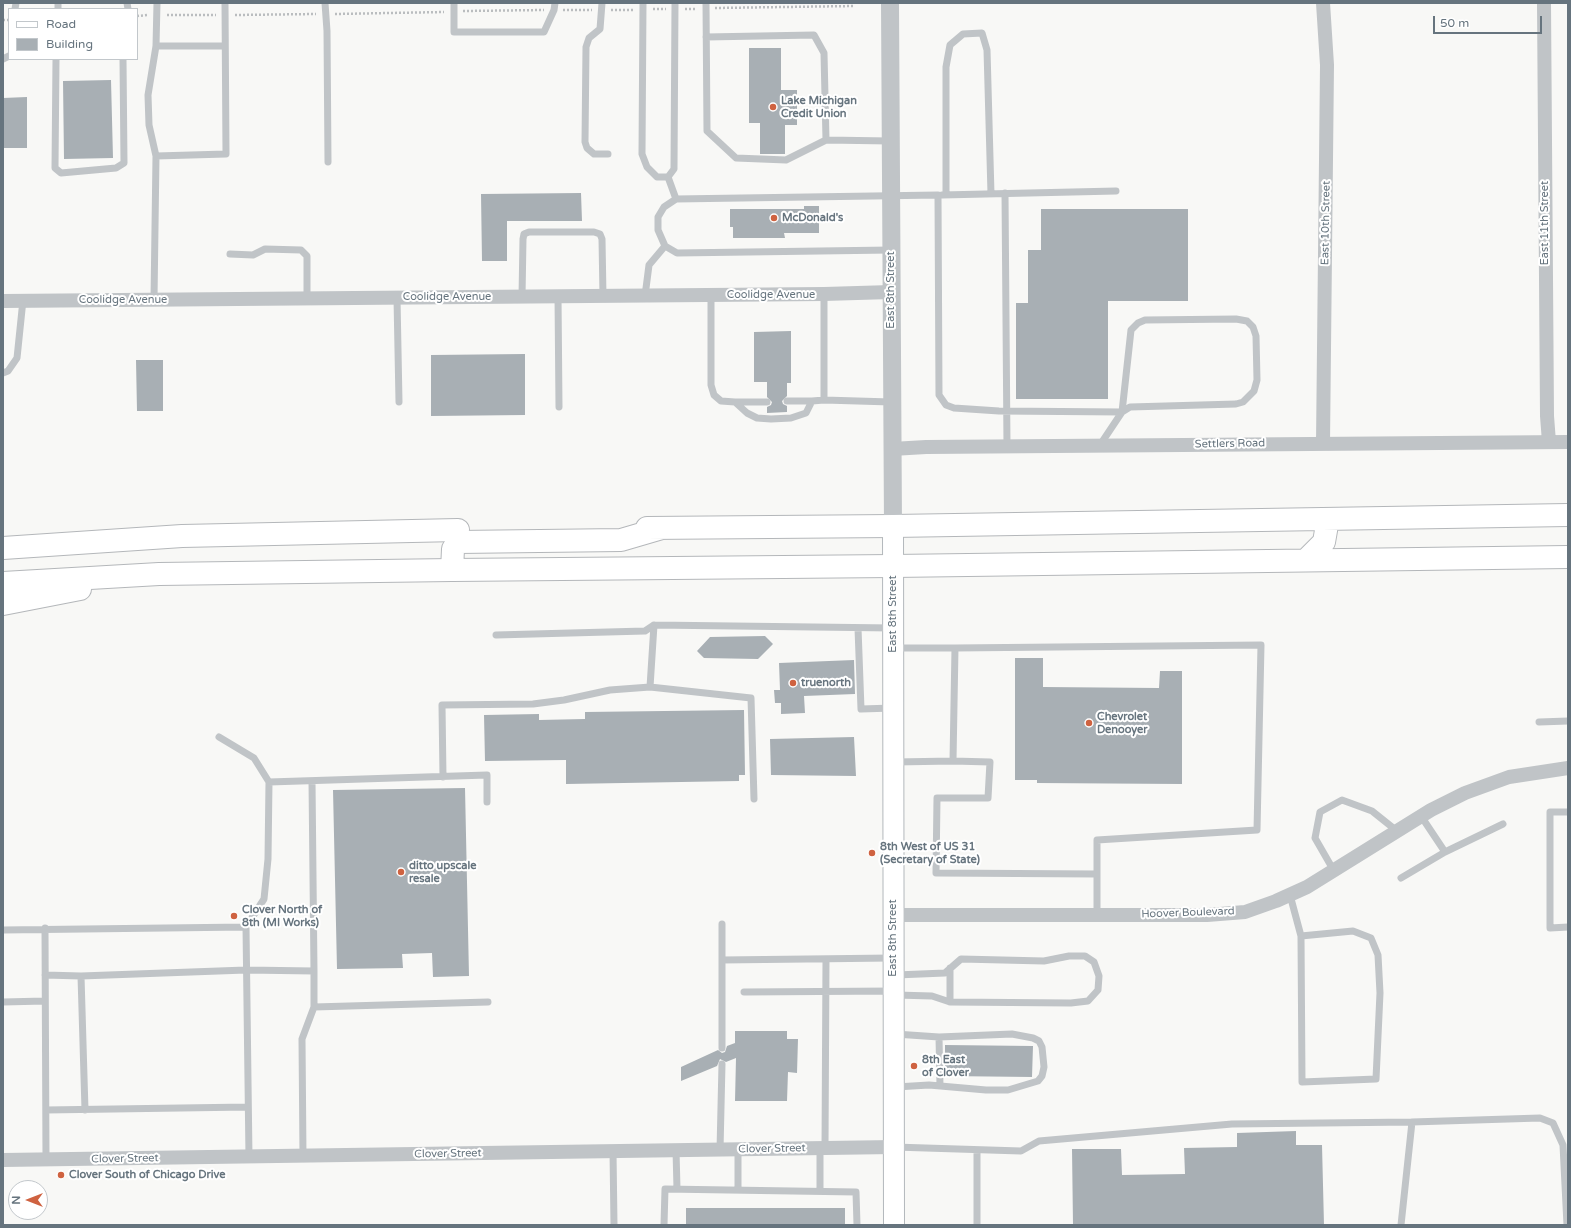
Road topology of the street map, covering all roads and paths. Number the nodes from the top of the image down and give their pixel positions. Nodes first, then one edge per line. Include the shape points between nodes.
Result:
1 (156, 3) edge
2 (225, 3) edge
3 (325, 3) edge
4 (454, 3) edge
5 (890, 3) edge
6 (1323, 3) edge
7 (1544, 3) edge
8 (554, 6) edge
9 (602, 6) edge
10 (643, 6) edge
11 (675, 6) edge
12 (706, 6) edge
13 (854, 6) dead end
14 (454, 11) junction
15 (325, 14) junction
16 (156, 15) junction
17 (225, 15) junction
18 (138, 16) edge
19 (706, 37) junction
20 (156, 46) junction
21 (225, 46) junction
22 (56, 60) edge
23 (123, 60) edge
24 (826, 140) junction
25 (890, 141) junction
26 (608, 154) dead end
27 (156, 156) junction
28 (328, 162) dead end
29 (668, 177) junction
30 (1116, 191) dead end
31 (1005, 193) junction
32 (992, 194) junction
33 (946, 195) junction
34 (938, 196) junction
35 (890, 198) junction
36 (676, 199) junction
37 (665, 246) junction
38 (891, 250) junction
39 (230, 254) dead end
40 (891, 292) junction
41 (824, 294) junction
42 (711, 295) junction
43 (558, 296) junction
44 (603, 296) junction
45 (645, 296) junction
46 (522, 297) junction
47 (307, 298) junction
48 (397, 298) junction
49 (154, 299) junction
50 (3, 300) edge
51 (23, 300) junction
52 (3, 373) edge
53 (824, 400) junction
54 (787, 401) dead end
55 (812, 401) junction
56 (399, 402) dead end
57 (735, 402) junction
58 (767, 402) dead end
59 (891, 402) junction
60 (559, 407) dead end
61 (1007, 411) junction
62 (1122, 412) junction
63 (1549, 442) junction
64 (1568, 442) edge
65 (1323, 443) junction
66 (1100, 445) junction
67 (1007, 446) junction
68 (892, 449) junction
69 (1568, 515) edge
70 (1328, 519) junction
71 (893, 526) junction
72 (662, 528) junction
73 (3, 536) edge
74 (74, 542) junction
75 (3, 548) edge
76 (1568, 557) edge
77 (1306, 560) junction
78 (893, 566) junction
79 (452, 570) junction
80 (159, 574) junction
81 (3, 583) edge
82 (3, 604) edge
83 (654, 625) junction
84 (858, 628) junction
85 (893, 628) junction
86 (496, 635) dead end
87 (893, 648) junction
88 (955, 648) junction
89 (650, 687) junction
90 (893, 708) junction
91 (1568, 721) edge
92 (1539, 722) dead end
93 (219, 737) dead end
94 (953, 761) junction
95 (893, 762) junction
96 (1568, 768) edge
97 (443, 777) junction
98 (312, 781) junction
99 (269, 782) junction
100 (754, 799) dead end
101 (487, 802) dead end
102 (1568, 812) edge
103 (1421, 816) junction
104 (1503, 824) dead end
105 (1397, 831) junction
106 (1445, 852) junction
107 (1334, 871) junction
108 (1097, 874) junction
109 (1401, 878) dead end
110 (1290, 895) junction
111 (893, 915) junction
112 (1097, 915) junction
113 (722, 924) dead end
114 (246, 927) junction
115 (1568, 927) edge
116 (45, 928) junction
117 (3, 930) edge
118 (1301, 936) junction
119 (826, 959) junction
120 (722, 960) junction
121 (950, 968) junction
122 (246, 970) junction
123 (314, 971) junction
124 (45, 975) junction
125 (82, 976) junction
126 (894, 980) junction
127 (826, 991) junction
128 (744, 992) dead end
129 (45, 1001) junction
130 (3, 1002) edge
131 (488, 1002) dead end
132 (950, 1002) junction
133 (314, 1007) junction
134 (894, 1034) junction
135 (939, 1037) junction
136 (722, 1048) dead end
137 (722, 1064) dead end
138 (940, 1086) junction
139 (894, 1087) junction
140 (248, 1107) junction
141 (46, 1110) junction
142 (85, 1110) junction
143 (1412, 1122) junction
144 (894, 1147) junction
145 (822, 1148) junction
146 (676, 1150) junction
147 (720, 1150) junction
148 (738, 1150) junction
149 (977, 1150) junction
150 (613, 1151) junction
151 (303, 1156) junction
152 (249, 1157) junction
153 (3, 1160) edge
154 (46, 1160) junction
155 (677, 1190) junction
156 (738, 1190) junction
157 (820, 1191) junction
158 (614, 1225) edge
159 (664, 1225) edge
160 (857, 1225) edge
161 (894, 1225) edge
162 (977, 1225) edge
163 (1401, 1225) edge
164 (1567, 1225) edge

1 - 16 lane
2 - 17 lane
3 - 15 lane
4 - 14 lane
5 - 25 street, East 8th Street
6 - 65 street, East 10th Street via 1328,65
7 - 63 street, East 11th Street
8 - 9 path
8 - 14 path
8 - 14 lane via 544,32 454,32
9 - 10 path
9 - 26 lane via 600,29 589,38 586,47 584,142 594,154
10 - 11 path
10 - 29 lane via 642,154 647,167 657,177
11 - 12 path
11 - 29 lane via 675,162 674,169
12 - 13 path
12 - 19 lane
14 - 15 path
15 - 17 path
15 - 28 lane
16 - 17 path
16 - 18 path
16 - 20 lane
17 - 21 lane
19 - 24 lane via 814,35 824,54
19 - 24 lane via 707,131 736,158 786,160
20 - 21 lane
20 - 27 lane via 148,95 149,125
21 - 27 lane via 226,154
22 - 23 lane via 55,168 61,173 116,168 124,163
24 - 25 lane
25 - 35 street, East 8th Street
27 - 49 lane
29 - 36 lane
30 - 31 lane
31 - 32 lane
31 - 61 lane
32 - 33 lane
32 - 33 lane via 987,50 982,33 963,34 950,45 946,67
33 - 34 lane
34 - 35 lane
34 - 61 lane via 939,395 946,405 954,408
35 - 36 lane
35 - 38 street, East 8th Street
36 - 37 lane via 664,207 658,217 658,230
37 - 38 lane via 677,253
37 - 45 lane via 650,265
38 - 40 street, East 8th Street
39 - 47 lane via 253,254 265,249 301,250 307,256
40 - 41 street, Coolidge Avenue
40 - 59 street, East 8th Street
41 - 42 street, Coolidge Avenue
41 - 53 lane
42 - 45 street, Coolidge Avenue
42 - 57 lane via 711,385 714,395 721,401
43 - 44 street, Coolidge Avenue
43 - 46 street, Coolidge Avenue
43 - 60 lane
44 - 45 street, Coolidge Avenue
44 - 46 lane via 600,234 529,232 524,234 523,239
46 - 48 street, Coolidge Avenue
47 - 48 street, Coolidge Avenue
47 - 49 street, Coolidge Avenue
48 - 56 lane
49 - 51 street, Coolidge Avenue
50 - 51 street, Coolidge Avenue
51 - 52 lane via 17,358 8,371
53 - 55 lane
53 - 59 lane
54 - 55 lane
55 - 57 lane via 806,413 791,418 771,419 757,418
57 - 58 lane
59 - 68 street, East 8th Street
61 - 62 lane
61 - 67 lane
62 - 62 lane via 1130,407 1244,402 1254,391 1258,380 1256,336 1253,327 1247,321 1236,319 1145,320 1138,323 1132,330
62 - 66 lane
63 - 64 street, Settlers Road
63 - 65 street, Settlers Road
65 - 66 street, Settlers Road
66 - 67 street, Settlers Road
67 - 68 street, Settlers Road
68 - 71 street, East 8th Street
69 - 70 highway
70 - 71 highway
70 - 77 highway via 1324,542
71 - 72 highway
71 - 78 main road, East 8th Street
72 - 74 highway via 243,534
72 - 79 highway via 621,540 458,542 453,549
73 - 74 highway
74 - 75 highway
76 - 77 highway
77 - 78 highway
78 - 79 highway
78 - 85 main road, East 8th Street
79 - 80 highway
80 - 81 highway
80 - 82 highway
83 - 84 lane
83 - 86 lane via 645,631
83 - 89 lane
84 - 85 lane
84 - 90 lane via 861,709
85 - 87 main road, East 8th Street
87 - 88 lane
87 - 90 main road, East 8th Street
88 - 94 lane
88 - 108 lane via 1261,645 1258,830 1097,840
89 - 97 lane via 610,690 533,704 442,705
89 - 100 lane via 751,698
90 - 95 main road, East 8th Street
91 - 92 lane
93 - 99 lane via 254,758
94 - 95 lane
94 - 108 lane via 990,762 988,798 937,798 936,873
95 - 111 main road, East 8th Street
96 - 103 street, Hoover Boulevard via 1509,777 1465,793
97 - 98 lane
97 - 101 lane via 486,775
98 - 99 lane
98 - 123 lane
99 - 114 lane via 268,859 264,899
102 - 115 lane via 1550,812 1550,928
103 - 105 street, Hoover Boulevard
103 - 106 lane
104 - 106 lane
105 - 107 street, Hoover Boulevard
105 - 107 lane via 1372,811 1342,800 1320,812 1315,838
106 - 109 lane
107 - 110 street, Hoover Boulevard
108 - 112 lane
110 - 112 street, Hoover Boulevard via 1245,912 1207,915
110 - 118 lane
111 - 112 street, Hoover Boulevard
111 - 126 main road, East 8th Street
113 - 120 lane
114 - 116 lane
114 - 122 lane
116 - 117 lane
116 - 124 lane
118 - 118 lane via 1302,1082 1376,1079 1380,993 1378,955 1371,938 1353,931
119 - 120 lane
119 - 126 lane
119 - 127 lane
120 - 136 lane
121 - 126 lane via 945,973
121 - 132 lane
121 - 132 lane via 961,959 1044,961 1085,956 1094,962 1099,976 1098,990 1088,1001
122 - 123 lane
122 - 125 lane
122 - 140 lane
123 - 133 lane
124 - 125 lane
124 - 129 lane
125 - 142 lane
126 - 127 lane
126 - 132 lane
126 - 134 main road, East 8th Street
127 - 128 lane
127 - 145 lane
129 - 130 lane
129 - 141 lane
131 - 133 lane
133 - 151 lane via 302,1039
134 - 135 lane
134 - 139 main road, East 8th Street
135 - 138 lane
135 - 138 lane via 1012,1034 1033,1038 1039,1041 1042,1047 1044,1067 1038,1081 1019,1088 986,1090
137 - 147 lane
138 - 139 lane
139 - 144 main road, East 8th Street
140 - 142 lane
140 - 152 lane
141 - 142 lane
141 - 154 lane
143 - 149 lane via 1232,1124 1039,1141 1021,1150
143 - 163 lane
143 - 164 lane via 1540,1118 1553,1123 1563,1145
144 - 145 street, Clover Street
144 - 149 lane
144 - 161 main road, East 8th Street
145 - 148 street, Clover Street
145 - 157 lane
146 - 147 street, Clover Street
146 - 150 street, Clover Street
146 - 155 lane
147 - 148 street, Clover Street
148 - 156 lane
149 - 162 lane
150 - 151 street, Clover Street
150 - 158 lane
151 - 152 street, Clover Street
152 - 154 street, Clover Street
153 - 154 street, Clover Street
155 - 156 lane
155 - 159 lane via 665,1189
156 - 157 lane
157 - 160 lane via 856,1192

